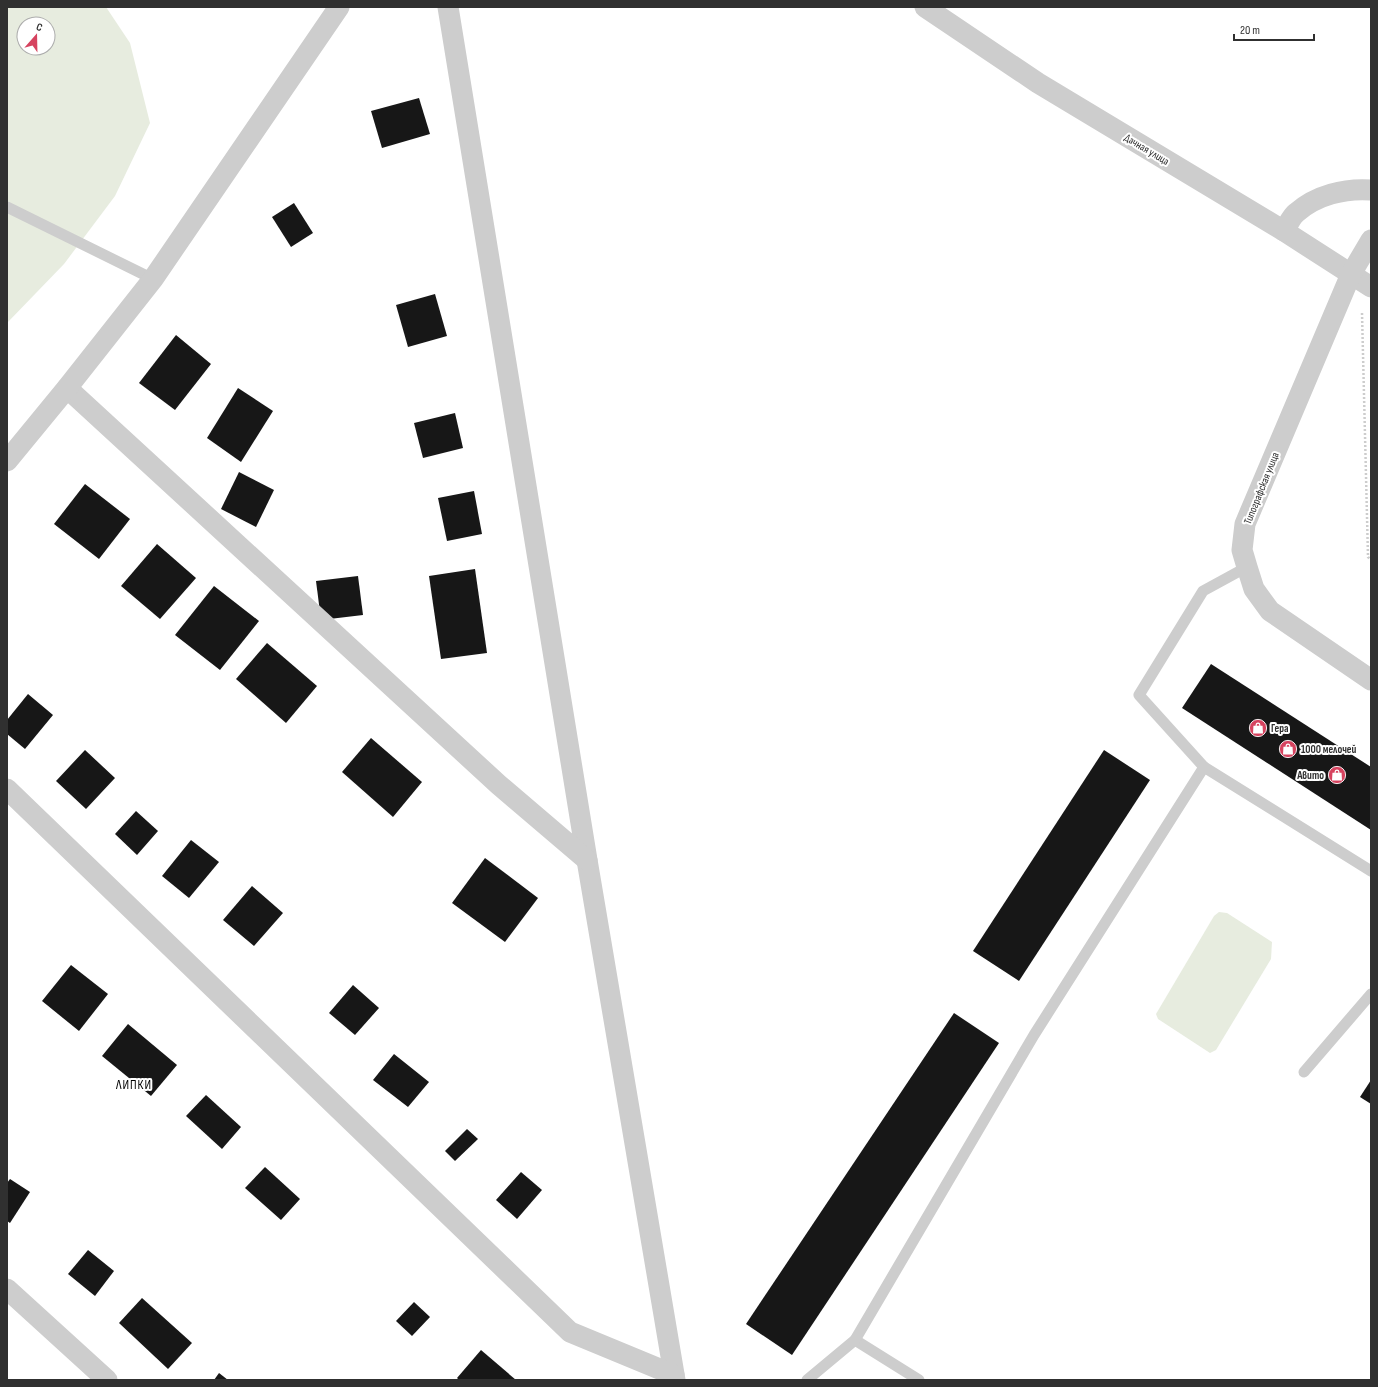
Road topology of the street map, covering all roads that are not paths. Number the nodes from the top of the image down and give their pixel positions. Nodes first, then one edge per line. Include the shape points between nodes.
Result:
1 (339, 7) edge
2 (448, 7) edge
3 (925, 7) edge
4 (1371, 190) edge
5 (7, 207) edge
6 (1284, 231) junction
7 (1371, 240) edge
8 (153, 279) junction
9 (1361, 280) edge
10 (68, 388) junction
11 (7, 461) edge
12 (1246, 567) junction
13 (1371, 680) edge
14 (1204, 767) junction
15 (7, 789) edge
16 (587, 860) junction
17 (1371, 871) edge
18 (1371, 994) edge
19 (1304, 1072) dead end
20 (7, 1289) edge
21 (855, 1340) junction
22 (675, 1378) edge
23 (107, 1380) edge
24 (807, 1380) edge
25 (919, 1380) edge

1 - 8 street
2 - 16 street
3 - 6 street, Дачная улица via 1038,83
4 - 6 street via 1351,189 1321,197 1295,213
5 - 8 lane
6 - 9 street, Дачная улица
7 - 9 street, Типографская улица
8 - 10 street
9 - 12 street, Типографская улица via 1245,524 1242,550
10 - 11 street
10 - 16 street via 499,785
12 - 13 street, Типографская улица via 1254,589 1270,611
12 - 14 lane via 1203,590 1139,695
14 - 17 lane
14 - 21 lane via 1034,1035
15 - 22 street via 570,1332
16 - 22 street
18 - 19 lane
20 - 23 street
21 - 24 lane
21 - 25 lane

